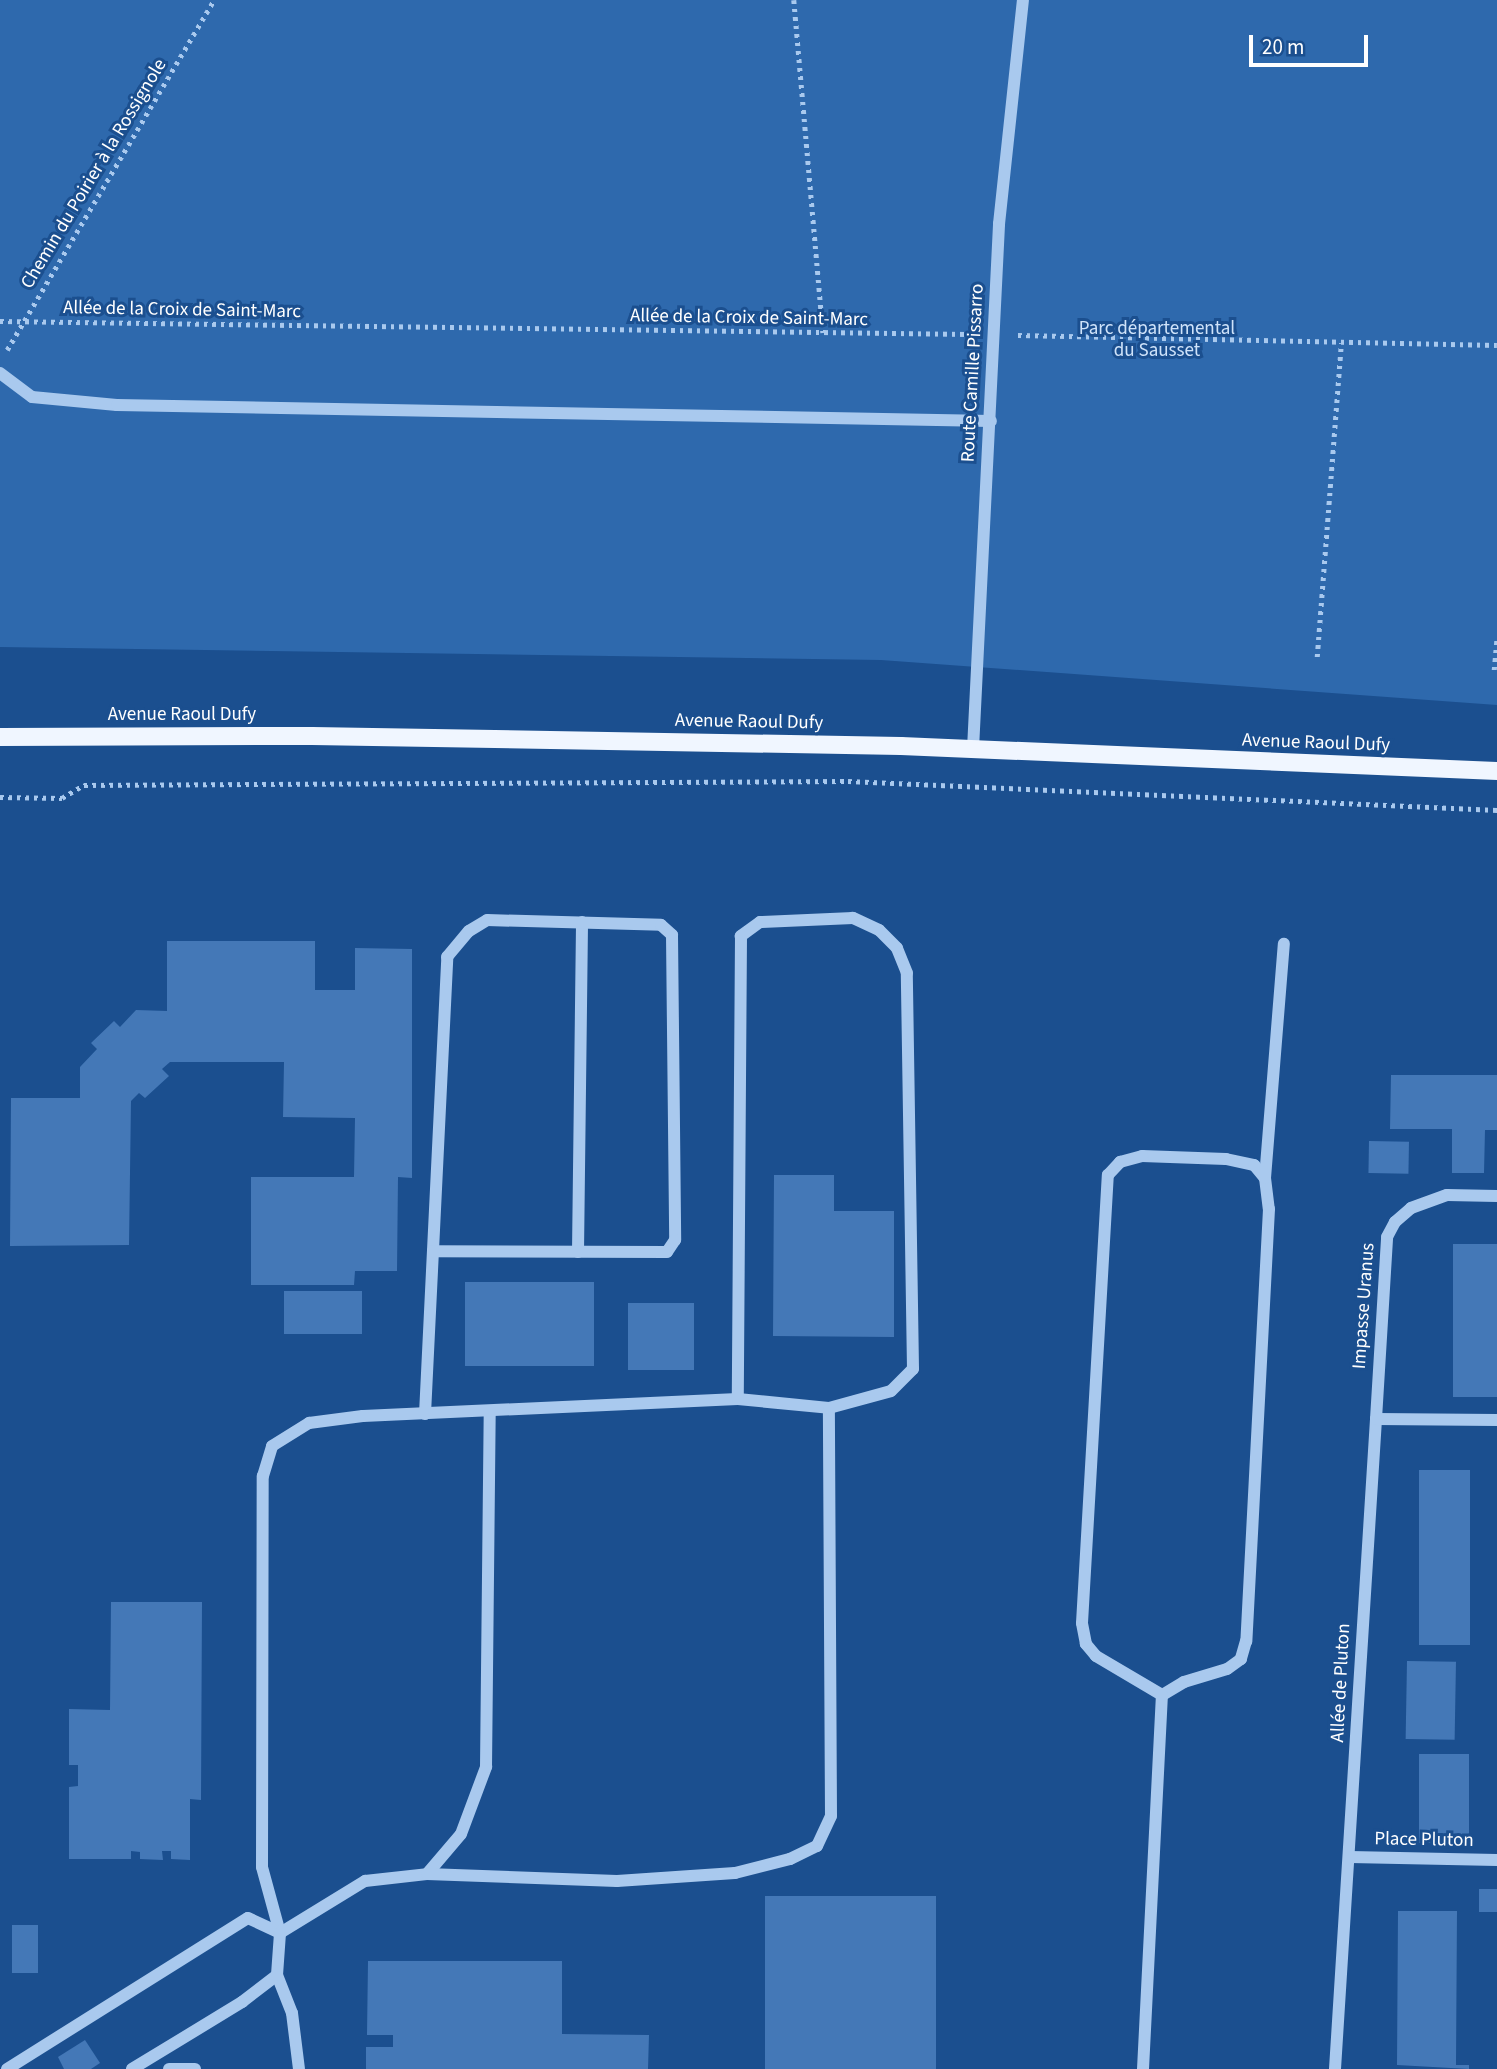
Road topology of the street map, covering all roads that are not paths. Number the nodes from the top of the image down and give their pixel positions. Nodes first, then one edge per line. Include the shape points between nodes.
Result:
1 (1023, 0) edge
2 (0, 373) edge
3 (991, 421) junction
4 (0, 737) edge
5 (973, 749) junction
6 (1497, 771) edge
7 (582, 922) junction
8 (1284, 944) dead end
9 (1265, 1178) junction
10 (1497, 1196) edge
11 (433, 1251) junction
12 (578, 1252) junction
13 (738, 1399) junction
14 (830, 1408) junction
15 (491, 1413) junction
16 (425, 1414) junction
17 (1376, 1419) junction
18 (1497, 1420) edge
19 (1162, 1695) junction
20 (1350, 1857) junction
21 (1497, 1860) edge
22 (427, 1874) junction
23 (280, 1933) junction
24 (276, 1975) junction
25 (7, 2069) edge
26 (132, 2069) edge
27 (169, 2069) edge
28 (195, 2069) edge
29 (299, 2069) edge
30 (1143, 2069) edge
31 (1335, 2069) edge

1 - 3 street, Route Camille Pissarro via 1009,104
2 - 3 street via 32,397 117,405
3 - 5 street, Route Camille Pissarro
4 - 5 main road, Avenue Raoul Dufy via 312,736
5 - 6 main road, Avenue Raoul Dufy
7 - 11 street via 487,920 469,931 447,957
7 - 12 street
7 - 12 street via 661,925 672,935 675,1240 667,1252
8 - 9 street
9 - 19 street via 1269,1209 1246,1641 1241,1659 1227,1670 1184,1682
9 - 19 street via 1254,1165 1180,1156 1142,1156 1120,1163 1108,1175 1082,1623 1086,1644 1096,1657
10 - 17 street, Impasse Uranus via 1447,1195 1411,1208 1395,1222 1387,1237
11 - 12 street
11 - 16 street
13 - 14 street
13 - 14 street via 741,936 760,922 853,918 879,930 897,948 907,974 913,1369 891,1391
13 - 15 street
14 - 22 street via 831,1816 817,1846 790,1859 735,1873 617,1881
15 - 16 street
15 - 22 street via 486,1767 461,1834
16 - 23 street via 309,1423 272,1446 266,1466 262,1867
17 - 18 street
17 - 20 street, Allée de Pluton
19 - 30 street
20 - 21 street, Place Pluton
20 - 31 street, Allée de Pluton
22 - 23 street via 365,1881
23 - 24 street
23 - 25 street via 248,1918
24 - 26 street via 242,2002
24 - 29 street via 292,2013
27 - 28 street

